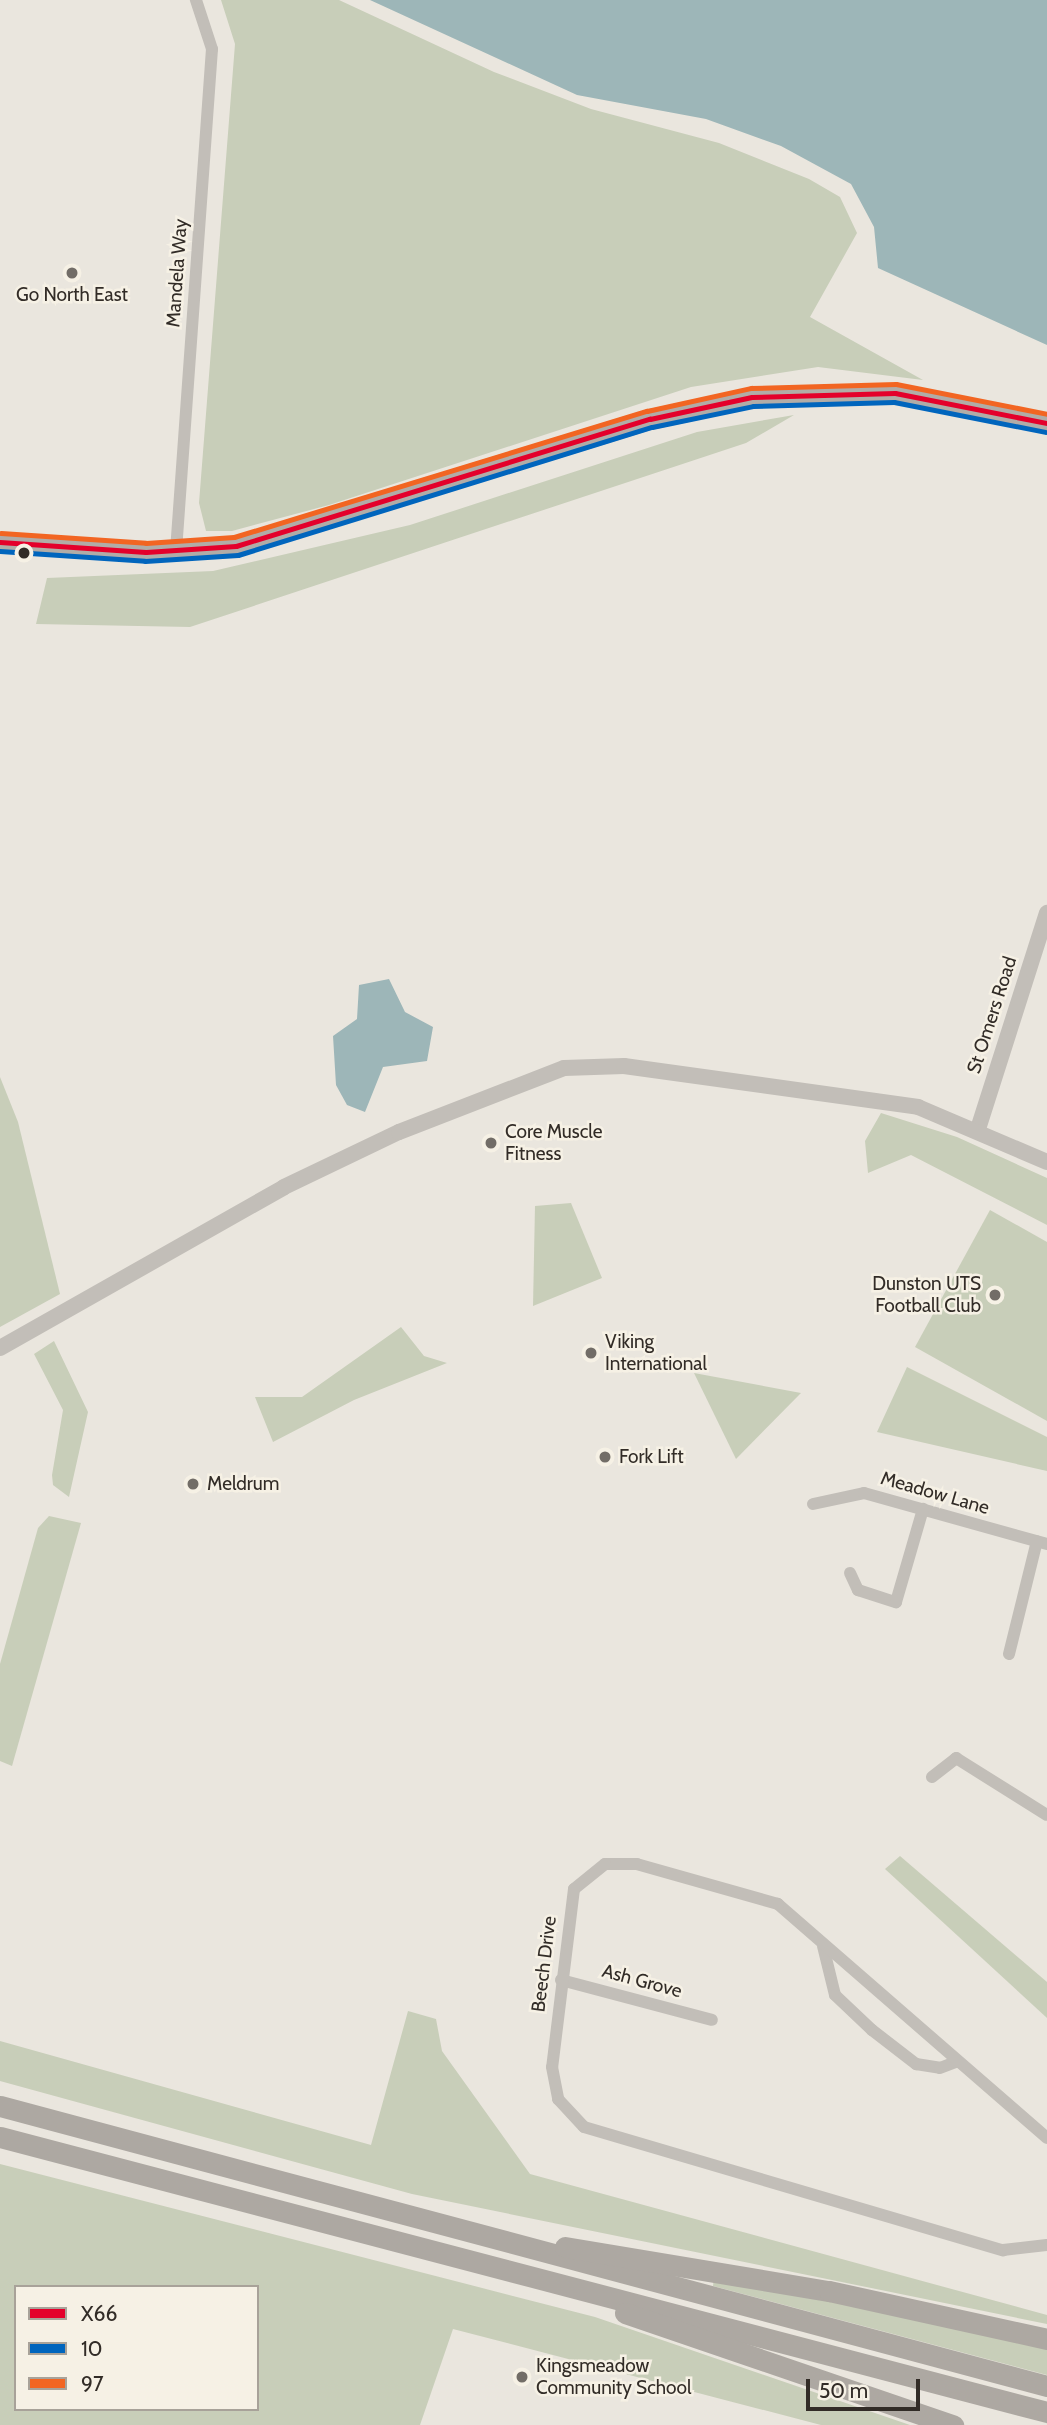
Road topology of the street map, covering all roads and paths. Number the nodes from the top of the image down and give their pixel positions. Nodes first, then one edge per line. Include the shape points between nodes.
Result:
1 (196, 0) edge
2 (1047, 423) edge
3 (0, 542) edge
4 (176, 551) junction
5 (1047, 913) edge
6 (978, 1129) junction
7 (1047, 1162) edge
8 (0, 1348) edge
9 (813, 1504) dead end
10 (923, 1509) junction
11 (1042, 1543) edge
12 (850, 1573) dead end
13 (1009, 1654) dead end
14 (932, 1777) dead end
15 (1047, 1815) edge
16 (823, 1946) junction
17 (561, 1980) junction
18 (712, 2020) dead end
19 (956, 2062) junction
20 (0, 2106) edge
21 (0, 2137) edge
22 (1047, 2138) edge
23 (463, 2232) junction
24 (1047, 2245) edge
25 (453, 2259) junction
26 (1047, 2339) edge
27 (1047, 2386) edge
28 (1047, 2412) edge
29 (953, 2425) edge

1 - 4 street, Mandela Way via 212,48
2 - 4 main road via 895,393 752,397 650,419 310,528
3 - 4 main road
5 - 6 street, St Omers Road
6 - 7 street
6 - 8 street via 918,1107 624,1066 564,1068 399,1132 284,1187
9 - 10 street, Meadow Lane via 864,1493
10 - 11 street, Meadow Lane
10 - 12 street via 896,1602 858,1590
11 - 13 street
14 - 15 street via 956,1758
16 - 17 street, Beech Drive via 778,1904 637,1864 606,1864 574,1889
16 - 19 street, Beech Drive
16 - 19 street via 835,1995 872,2030 916,2064 940,2068
17 - 18 street, Ash Grove
17 - 24 street, Beech Drive via 552,2067 558,2099 584,2127 1003,2250
19 - 22 street, Beech Drive
20 - 23 highway
21 - 25 highway
23 - 26 highway via 690,2265
23 - 27 highway
25 - 28 highway
25 - 29 highway

